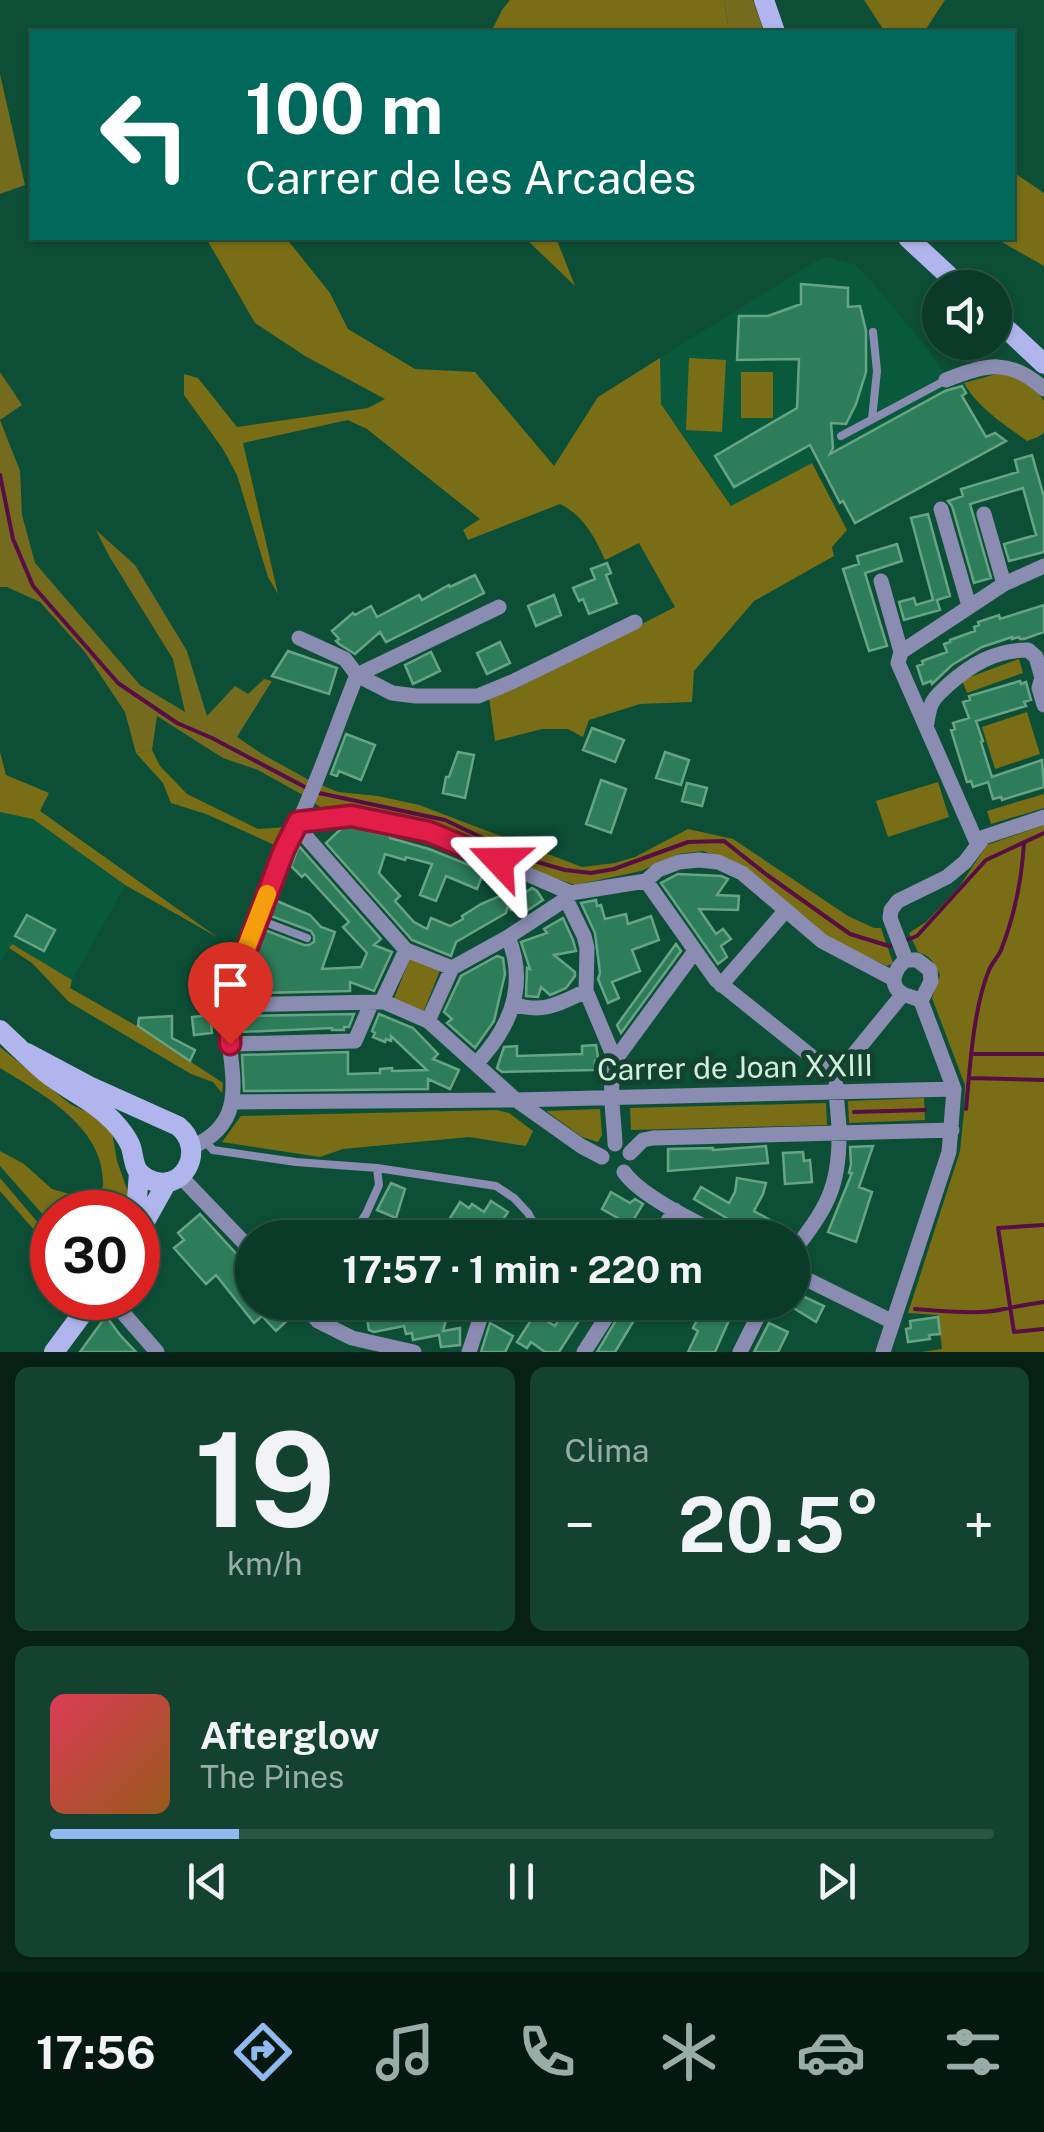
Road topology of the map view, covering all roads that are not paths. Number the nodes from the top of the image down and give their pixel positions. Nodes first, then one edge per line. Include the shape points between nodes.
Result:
1 (764, 0) edge
2 (774, 30) edge
3 (910, 240) edge
4 (943, 270) edge
5 (873, 332) dead end
6 (1012, 334) edge
7 (1044, 364) edge
8 (946, 380) joint
9 (1044, 389) edge
10 (872, 420) junction
11 (841, 436) dead end
12 (940, 508) dead end
13 (984, 514) dead end
14 (1044, 566) edge
15 (881, 581) dead end
16 (1004, 584) junction
17 (968, 606) junction
18 (499, 607) dead end
19 (635, 622) dead end
20 (299, 638) dead end
21 (901, 652) junction
22 (358, 675) junction
23 (1044, 705) edge
24 (926, 727) junction
25 (1044, 816) edge
26 (298, 822) junction
27 (978, 844) junction
28 (646, 881) junction
29 (568, 896) junction
30 (786, 910) junction
31 (257, 919) junction
32 (508, 936) junction
33 (307, 938) dead end
34 (406, 950) junction
35 (695, 952) junction
36 (906, 960) junction
37 (452, 968) junction
38 (894, 978) junction
39 (721, 984) junction
40 (586, 992) junction
41 (916, 996) junction
42 (377, 1002) junction
43 (512, 1004) junction
44 (228, 1005) junction
45 (428, 1021) junction
46 (0, 1030) edge
47 (230, 1044) junction
48 (26, 1053) junction
49 (616, 1060) junction
50 (476, 1064) junction
51 (836, 1084) junction
52 (954, 1089) junction
53 (612, 1096) junction
54 (516, 1100) junction
55 (232, 1102) junction
56 (166, 1121) junction
57 (952, 1130) junction
58 (839, 1133) junction
59 (199, 1144) junction
60 (615, 1144) junction
61 (131, 1148) junction
62 (630, 1153) junction
63 (602, 1157) junction
64 (377, 1168) junction
65 (139, 1172) junction
66 (624, 1172) junction
67 (174, 1179) junction
68 (138, 1190) edge
69 (160, 1200) edge
70 (675, 1210) junction
71 (362, 1220) edge
72 (532, 1220) edge
73 (669, 1220) edge
74 (694, 1220) edge
75 (810, 1230) edge
76 (235, 1235) edge
77 (810, 1281) edge
78 (78, 1320) edge
79 (129, 1320) edge
80 (318, 1320) edge
81 (482, 1320) edge
82 (604, 1320) edge
83 (755, 1320) edge
84 (892, 1322) junction
85 (54, 1352) edge
86 (157, 1352) edge
87 (414, 1352) edge
88 (469, 1352) edge
89 (584, 1352) edge
90 (740, 1352) edge
91 (883, 1352) edge

1 - 2 main road
3 - 4 main road
5 - 10 lane
6 - 7 main road
8 - 9 street via 993,366 1013,368
8 - 10 lane
10 - 11 lane
12 - 17 street
13 - 16 street
14 - 16 street
15 - 21 street
16 - 17 street
17 - 21 street
18 - 22 street
19 - 22 street via 478,696 392,693
20 - 22 street via 345,660
21 - 24 street via 898,664
22 - 26 street
23 - 24 street via 1036,657 1011,650 956,678 934,699
24 - 27 street
25 - 27 street
26 - 29 street via 351,816 429,832
26 - 31 street
26 - 34 street
27 - 36 street via 947,876 906,895 891,910
28 - 29 street
28 - 30 street via 679,862 718,862
28 - 35 street
29 - 32 street
29 - 40 street via 587,948
30 - 38 street via 822,941
30 - 39 street
31 - 33 lane
31 - 44 street
32 - 37 street
32 - 43 street via 518,970
34 - 37 street
34 - 42 street
35 - 39 street
35 - 49 street
36 - 38 street
36 - 41 street via 930,970 931,981
37 - 45 street
38 - 41 street via 896,988
39 - 51 street
40 - 43 street via 541,1009
40 - 49 street
41 - 51 street
41 - 52 street
42 - 44 street
42 - 45 street
42 - 47 street via 355,1041
43 - 50 street
44 - 47 street
45 - 50 street
46 - 48 main road
47 - 55 street
48 - 56 main road
48 - 61 main road via 102,1110
49 - 53 street
50 - 54 street
51 - 52 street, Carrer de Joan XXIII
51 - 53 street, Carrer de Joan XXIII
51 - 58 street
52 - 57 street
53 - 54 street, Carrer de Joan XXIII
53 - 60 street
54 - 55 street, Carrer de Joan XXIII
54 - 63 street
55 - 59 street via 220,1130
56 - 59 main road
56 - 61 main road via 143,1127
57 - 58 street
57 - 84 street
58 - 62 street via 653,1138
58 - 75 street via 831,1196
59 - 64 lane
59 - 67 main road
60 - 62 street
60 - 63 street
61 - 65 main road
62 - 66 street
63 - 66 street via 606,1170
64 - 71 lane via 379,1185
64 - 72 lane via 496,1186
65 - 67 main road via 152,1180
65 - 68 main road
66 - 70 street
67 - 69 main road
67 - 76 street
70 - 73 street
70 - 74 street
77 - 84 street
78 - 85 main road
79 - 86 street
80 - 87 street via 352,1338
81 - 88 street
82 - 89 street
83 - 90 street
84 - 91 street

